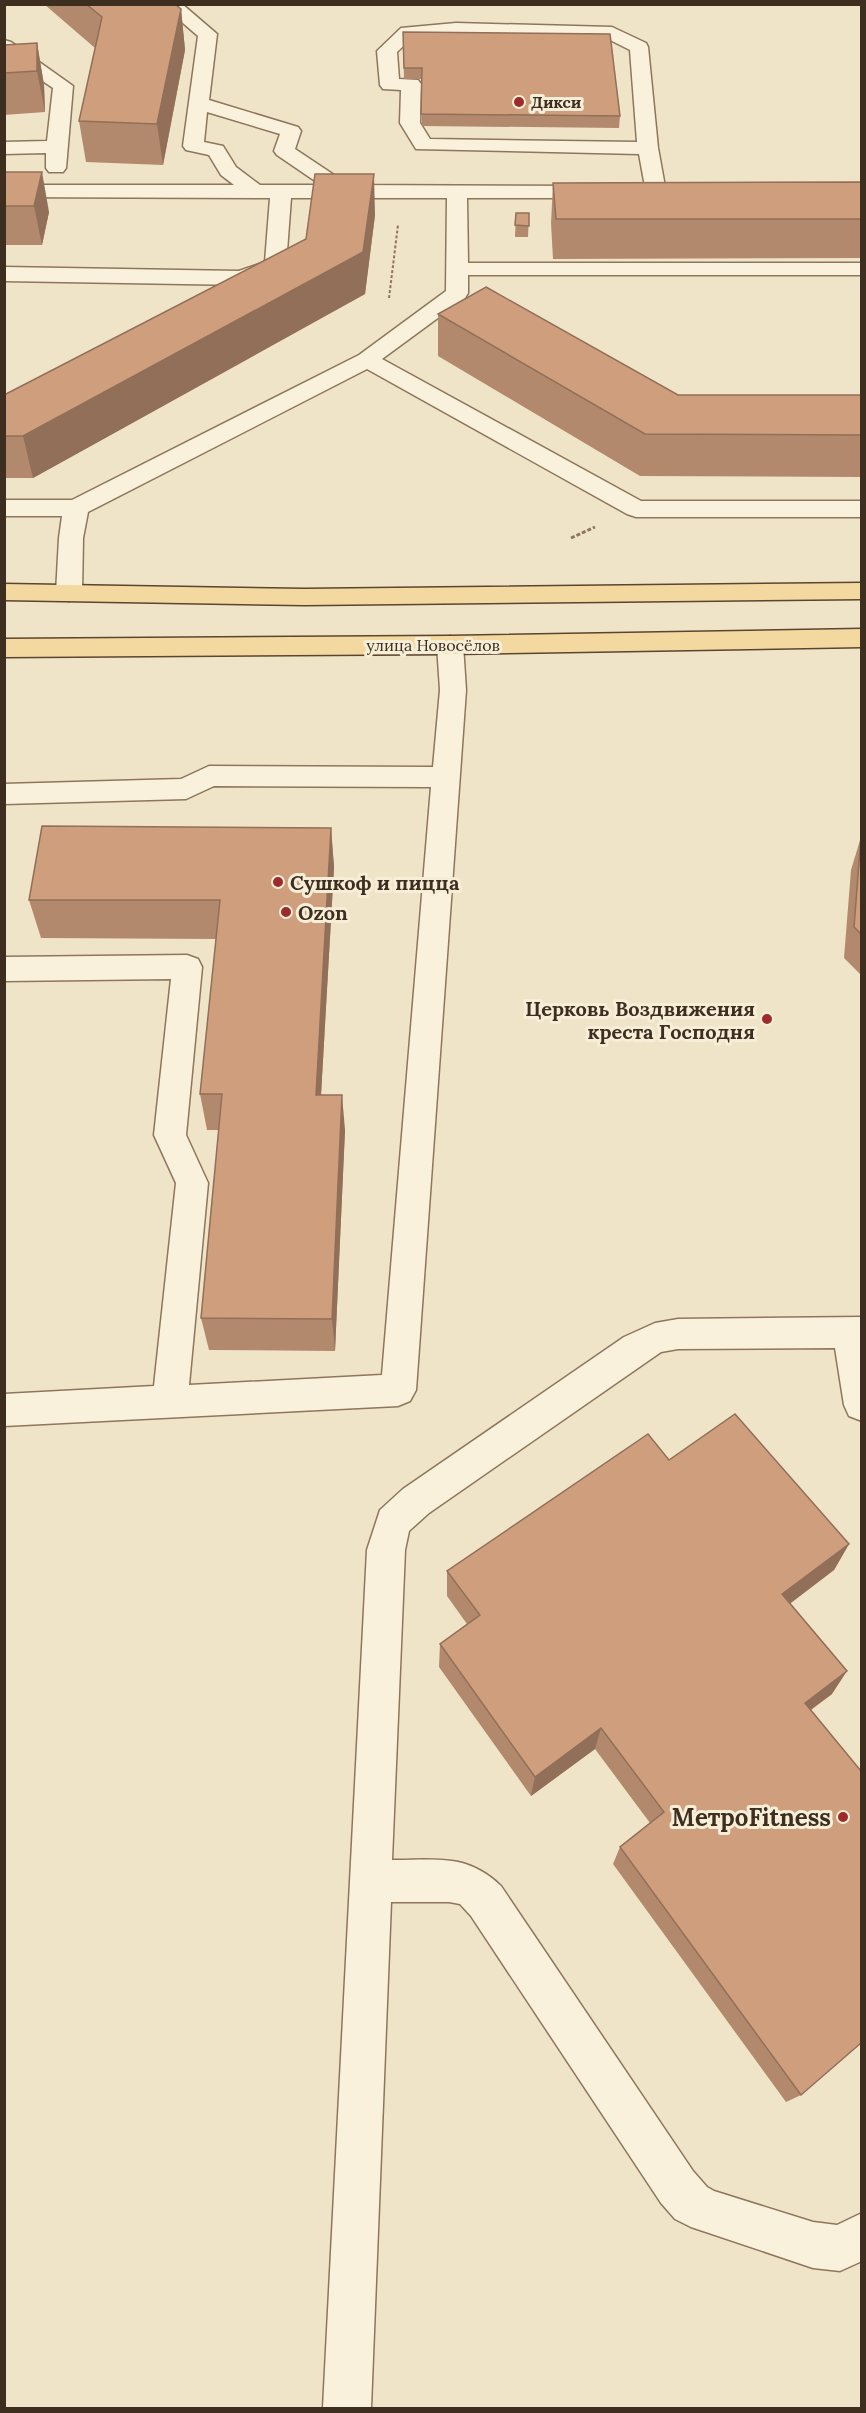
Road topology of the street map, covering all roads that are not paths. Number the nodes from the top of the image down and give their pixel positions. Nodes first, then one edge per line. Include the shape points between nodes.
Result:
1 (170, 4) edge
2 (4, 46) edge
3 (199, 103) junction
4 (193, 146) junction
5 (56, 147) junction
6 (4, 148) edge
7 (648, 148) junction
8 (4, 191) edge
9 (57, 191) junction
10 (457, 191) junction
11 (186, 192) junction
12 (256, 192) junction
13 (281, 192) junction
14 (656, 192) junction
15 (679, 192) edge
16 (353, 193) junction
17 (457, 269) junction
18 (861, 269) edge
19 (4, 274) edge
20 (243, 278) junction
21 (457, 293) junction
22 (202, 300) edge
23 (477, 304) edge
24 (367, 360) junction
25 (4, 508) edge
26 (76, 508) junction
27 (861, 509) edge
28 (861, 591) edge
29 (4, 592) edge
30 (69, 593) junction
31 (861, 638) edge
32 (450, 645) junction
33 (4, 648) edge
34 (446, 777) junction
35 (4, 794) edge
36 (4, 969) edge
37 (856, 1333) edge
38 (170, 1401) junction
39 (861, 1405) edge
40 (4, 1410) edge
41 (371, 1881) junction
42 (861, 2236) edge
43 (347, 2409) edge

1 - 3 lane via 208,34
2 - 5 lane via 63,86
3 - 4 lane
3 - 16 lane via 291,131 284,151
4 - 11 lane
4 - 12 lane via 216,150 228,171
5 - 6 lane
5 - 9 lane
7 - 7 lane via 639,47 612,33 456,29 408,32 387,51 390,85 411,84 410,123 423,145
7 - 14 lane
8 - 9 lane
9 - 11 lane
10 - 14 lane
10 - 16 lane
10 - 17 lane
11 - 12 lane
12 - 13 lane
13 - 16 lane
13 - 20 lane via 275,265
14 - 15 lane
17 - 18 lane
17 - 21 lane
19 - 20 lane
20 - 22 lane
21 - 23 lane
21 - 24 lane
24 - 26 lane
24 - 27 lane via 636,508
25 - 26 lane
26 - 30 lane
28 - 30 main road via 305,597
29 - 30 main road
31 - 32 main road, улица Новосёлов
32 - 33 main road, улица Новосёлов
32 - 34 lane via 453,690
34 - 35 lane via 209,776 186,789
34 - 38 lane via 398,1390
36 - 38 lane via 187,967 170,1135 192,1183
37 - 39 lane
37 - 41 lane via 678,1334 655,1338 416,1501 393,1522 386,1550
38 - 40 lane
41 - 42 lane via 449,1881 471,1886 486,1901 691,2203 813,2245 840,2248
41 - 43 lane

